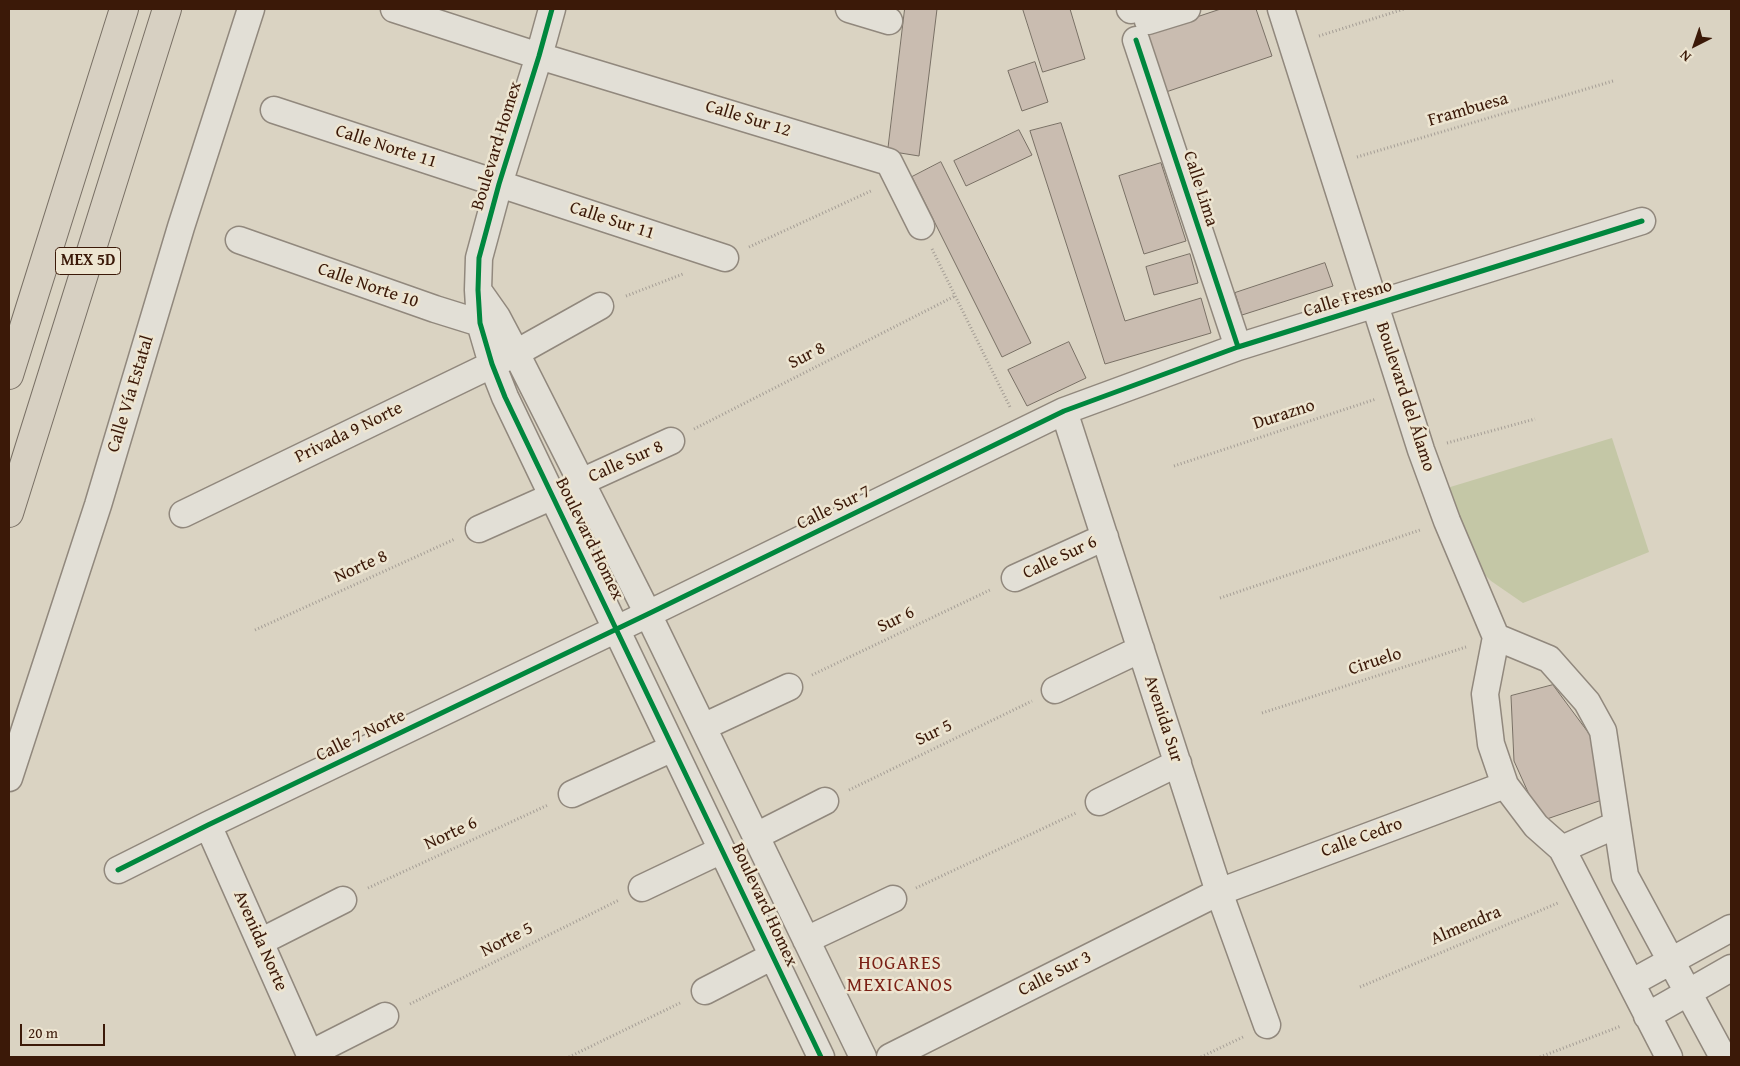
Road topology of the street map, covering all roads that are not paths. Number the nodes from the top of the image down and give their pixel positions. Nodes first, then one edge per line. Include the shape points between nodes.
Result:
1 (124, 9) edge
2 (167, 9) edge
3 (251, 9) edge
4 (394, 9) edge
5 (552, 9) edge
6 (849, 9) edge
7 (1187, 9) edge
8 (1281, 9) edge
9 (1136, 20) edge
10 (888, 21) dead end
11 (539, 56) junction
12 (274, 110) dead end
13 (499, 184) junction
14 (1642, 221) dead end
15 (921, 226) road end
16 (239, 240) dead end
17 (725, 258) dead end
18 (1375, 305) junction
19 (600, 306) dead end
20 (489, 320) junction
21 (1238, 347) junction
22 (516, 353) junction
23 (492, 364) junction
24 (9, 375) edge
25 (1064, 411) junction
26 (671, 441) road end
27 (581, 482) junction
28 (553, 496) junction
29 (9, 513) edge
30 (183, 514) dead end
31 (478, 529) road end
32 (1105, 537) junction
33 (1015, 578) road end
34 (648, 614) junction
35 (617, 629) junction
36 (1496, 637) junction
37 (1141, 649) junction
38 (789, 687) road end
39 (1056, 690) road end
40 (704, 727) junction
41 (673, 748) junction
42 (1178, 764) junction
43 (9, 778) edge
44 (1505, 785) junction
45 (572, 794) road end
46 (825, 801) road end
47 (1099, 802) road end
48 (208, 825) junction
49 (1616, 825) junction
50 (756, 836) junction
51 (1562, 849) junction
52 (722, 850) junction
53 (118, 870) dead end
54 (642, 888) road end
55 (1219, 892) junction
56 (893, 899) road end
57 (343, 900) road end
58 (1731, 928) edge
59 (806, 940) junction
60 (260, 942) junction
61 (773, 956) junction
62 (1670, 960) junction
63 (1731, 968) edge
64 (1631, 983) junction
65 (705, 990) road end
66 (1687, 993) junction
67 (385, 1016) road end
68 (1647, 1016) junction
69 (1267, 1025) road end
70 (311, 1056) edge
71 (821, 1057) edge
72 (863, 1057) edge
73 (890, 1057) edge
74 (1669, 1057) edge
75 (1724, 1057) edge

1 - 24 highway, MEX 5D
2 - 29 highway, MEX 5D
3 - 43 street, Calle Vía Estatal via 181,227 98,505
4 - 11 street, Calle Sur 12
5 - 11 street, Boulevard Homex
6 - 10 street
7 - 9 street
8 - 18 street, Boulevard del Álamo
9 - 21 street, Calle Lima
11 - 13 street, Boulevard Homex
11 - 15 street, Calle Sur 12 via 889,162
12 - 13 street, Calle Norte 11
13 - 17 street, Calle Sur 11
13 - 20 street, Boulevard Homex via 479,258 478,290
14 - 18 street, Calle Fresno
16 - 20 street, Calle Norte 10 via 434,309
18 - 21 street, Calle Fresno
18 - 36 street, Boulevard del Álamo via 1421,450
19 - 22 street, Privada 9 Norte
20 - 22 street, Boulevard Homex
20 - 23 street, Boulevard Homex
21 - 25 street, Calle Fresno
22 - 23 street, Privada 9 Norte
22 - 27 street, Boulevard Homex
23 - 28 street, Boulevard Homex
23 - 30 street, Privada 9 Norte
25 - 32 street, Avenida Sur
25 - 34 street, Calle Sur 7
26 - 27 street, Calle Sur 8
27 - 34 street, Boulevard Homex
28 - 31 street
28 - 35 street, Boulevard Homex
32 - 33 street, Calle Sur 6
32 - 37 street, Avenida Sur
34 - 35 street, Calle Sur 7
34 - 40 street, Boulevard Homex
35 - 41 street, Boulevard Homex
35 - 48 street, Calle 7 Norte
36 - 44 street via 1485,694 1491,744
36 - 49 street via 1549,660 1587,702 1604,731
37 - 39 street
37 - 42 street, Avenida Sur
38 - 40 street
40 - 50 street, Boulevard Homex
41 - 45 street
41 - 52 street, Boulevard Homex
42 - 47 street
42 - 55 street, Avenida Sur
44 - 51 street via 1536,826
44 - 55 street, Calle Cedro
46 - 50 street
48 - 53 street, Calle 7 Norte
48 - 60 street, Avenida Norte
49 - 51 street
49 - 62 street via 1625,876
50 - 59 street, Boulevard Homex
51 - 64 street
52 - 54 street
52 - 61 street, Boulevard Homex
55 - 69 street, Avenida Sur
55 - 73 street, Calle Sur 3
56 - 59 street
57 - 60 street
58 - 62 street
59 - 72 street, Boulevard Homex
60 - 70 street, Avenida Norte
61 - 65 street
61 - 71 street, Boulevard Homex
62 - 64 street
62 - 66 street
63 - 66 street
64 - 68 street
66 - 68 street
66 - 75 street
67 - 70 street
68 - 74 street

